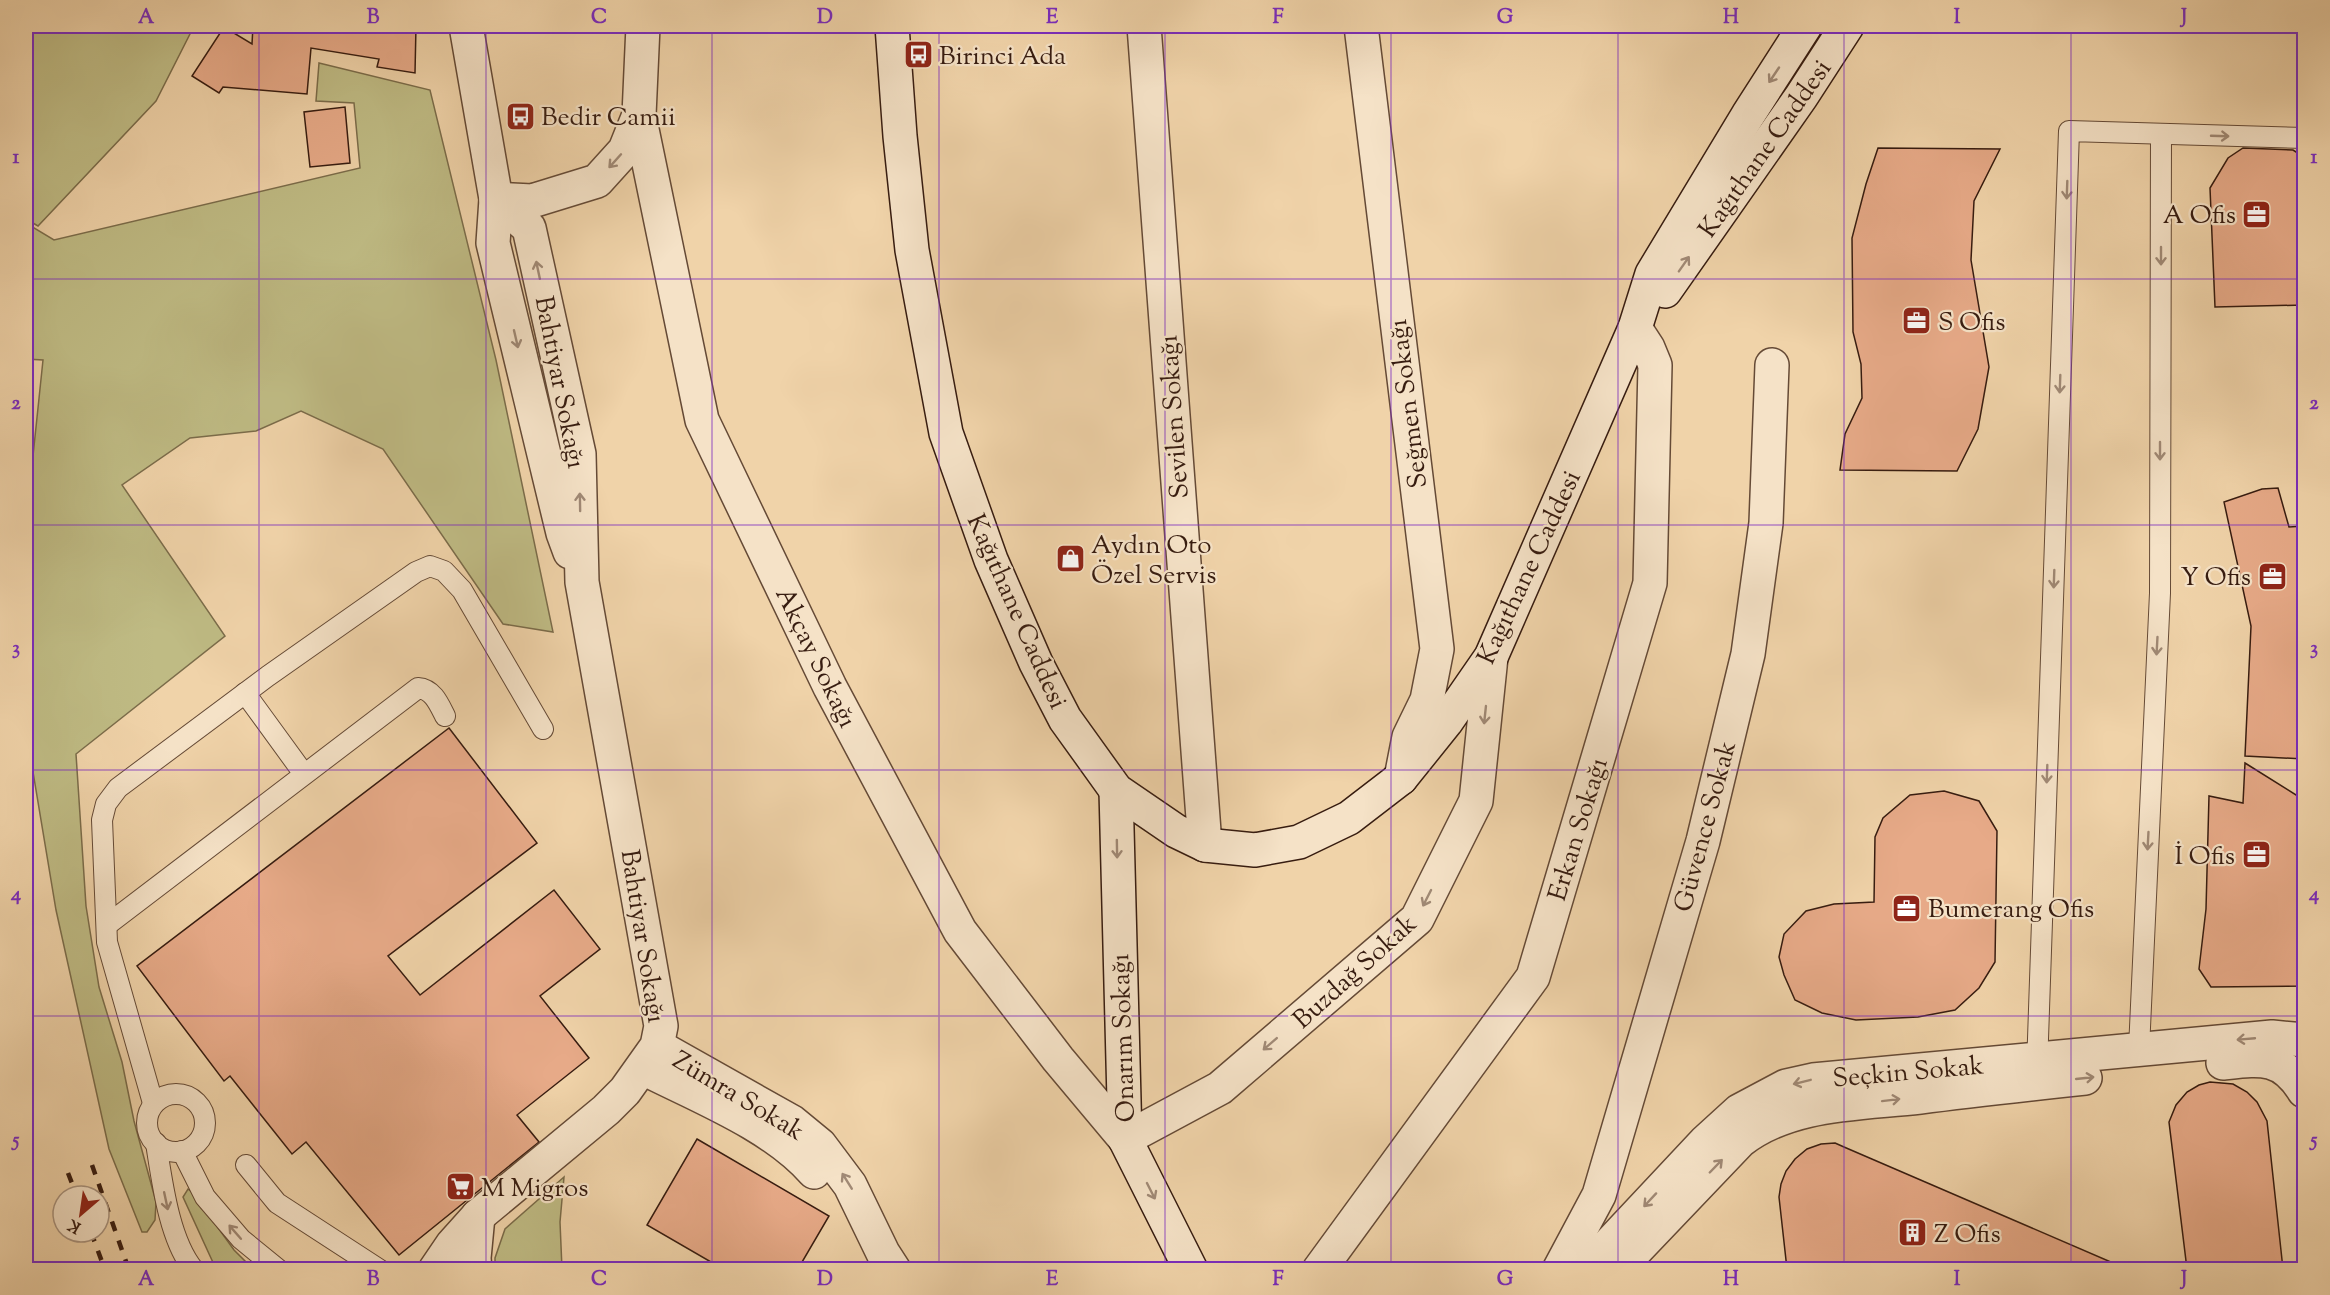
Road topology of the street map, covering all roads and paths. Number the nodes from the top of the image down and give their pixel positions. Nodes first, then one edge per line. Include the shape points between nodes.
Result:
1 (466, 26) edge
2 (644, 26) edge
3 (892, 26) edge
4 (1144, 26) edge
5 (1362, 26) edge
6 (1805, 26) edge
7 (1847, 26) edge
8 (639, 115) junction
9 (2161, 134) junction
10 (2304, 138) edge
11 (496, 199) junction
12 (1635, 328) junction
13 (1772, 365) dead end
14 (1491, 657) junction
15 (245, 693) junction
16 (446, 716) dead end
17 (543, 729) dead end
18 (304, 774) junction
19 (1401, 778) junction
20 (1116, 790) junction
21 (1205, 844) junction
22 (107, 925) junction
23 (2304, 1040) edge
24 (2139, 1049) junction
25 (650, 1057) junction
26 (2037, 1072) junction
27 (2304, 1091) edge
28 (153, 1103) junction
29 (1125, 1139) junction
30 (156, 1143) junction
31 (182, 1151) junction
32 (246, 1165) dead end
33 (478, 1216) junction
34 (194, 1269) edge
35 (279, 1269) edge
36 (380, 1269) edge
37 (435, 1269) edge
38 (475, 1269) edge
39 (873, 1269) edge
40 (894, 1269) edge
41 (1191, 1269) edge
42 (1319, 1269) edge
43 (1559, 1269) edge
44 (1585, 1269) edge
45 (1617, 1269) edge

1 - 11 street, Bahtiyar Sokağı
2 - 8 street
3 - 20 street, Kağıthane Caddesi via 912,250 946,433 991,560 1036,663 1065,719
4 - 21 street, Sevilen Sokağı
5 - 19 street, Seğmen Sokağı via 1437,649 1427,700 1409,737
6 -> 12 street, Kağıthane Caddesi via 1652,274
12 -> 7 street, Kağıthane Caddesi via 1666,290
8 -> 11 street via 625,150 597,180 532,201
8 - 29 street, Akçay Sokağı via 702,420 830,687 960,931
9 -> 10 lane
9 -> 24 lane via 2160,593
9 -> 26 lane via 2069,131
11 - 25 street, Bahtiyar Sokağı via 493,243 563,533 582,582 662,1026
12 - 14 street, Kağıthane Caddesi
12 - 42 street, Erkan Sokağı via 1655,365 1650,583 1533,977
13 - 43 street, Güvence Sokak via 1766,523 1745,665 1703,841 1599,1195
14 - 19 street, Kağıthane Caddesi
14 -> 29 street, Buzdağ Sokak via 1476,801 1417,919 1220,1088
15 - 17 lane via 430,566 444,571 462,590
15 - 18 lane
15 - 22 lane via 118,788 106,804 102,820
16 - 18 lane via 435,696 418,688
18 - 22 lane
19 - 21 street, Kağıthane Caddesi via 1348,818 1299,842 1255,850
20 - 21 street, Kağıthane Caddesi via 1176,831
20 -> 29 street, Onarım Sokağı
22 - 28 lane via 107,942
23 -> 24 street, Seçkin Sokak via 2272,1037
24 - 26 street, Seçkin Sokak
25 - 33 street via 606,1110
25 - 39 street, Zümra Sokak via 807,1164 839,1207
40 -> 25 street, Zümra Sokak via 850,1185 820,1145 792,1122
26 -> 27 street, Seçkin Sokak via 2267,1060 2284,1067
26 -> 44 street, Seçkin Sokak via 1813,1080 1786,1086 1738,1111
45 -> 26 street, Seçkin Sokak via 1740,1141 1764,1124 1798,1112
28 - 30 lane via 146,1121 147,1131
28 - 31 lane via 178,1093 188,1096 202,1109 205,1128 201,1137
29 -> 41 street, Onarım Sokağı
30 - 31 lane via 167,1151
30 -> 34 lane via 173,1228
35 -> 31 lane via 240,1239 205,1197
32 - 36 lane via 277,1203
33 - 37 street
33 - 38 street

